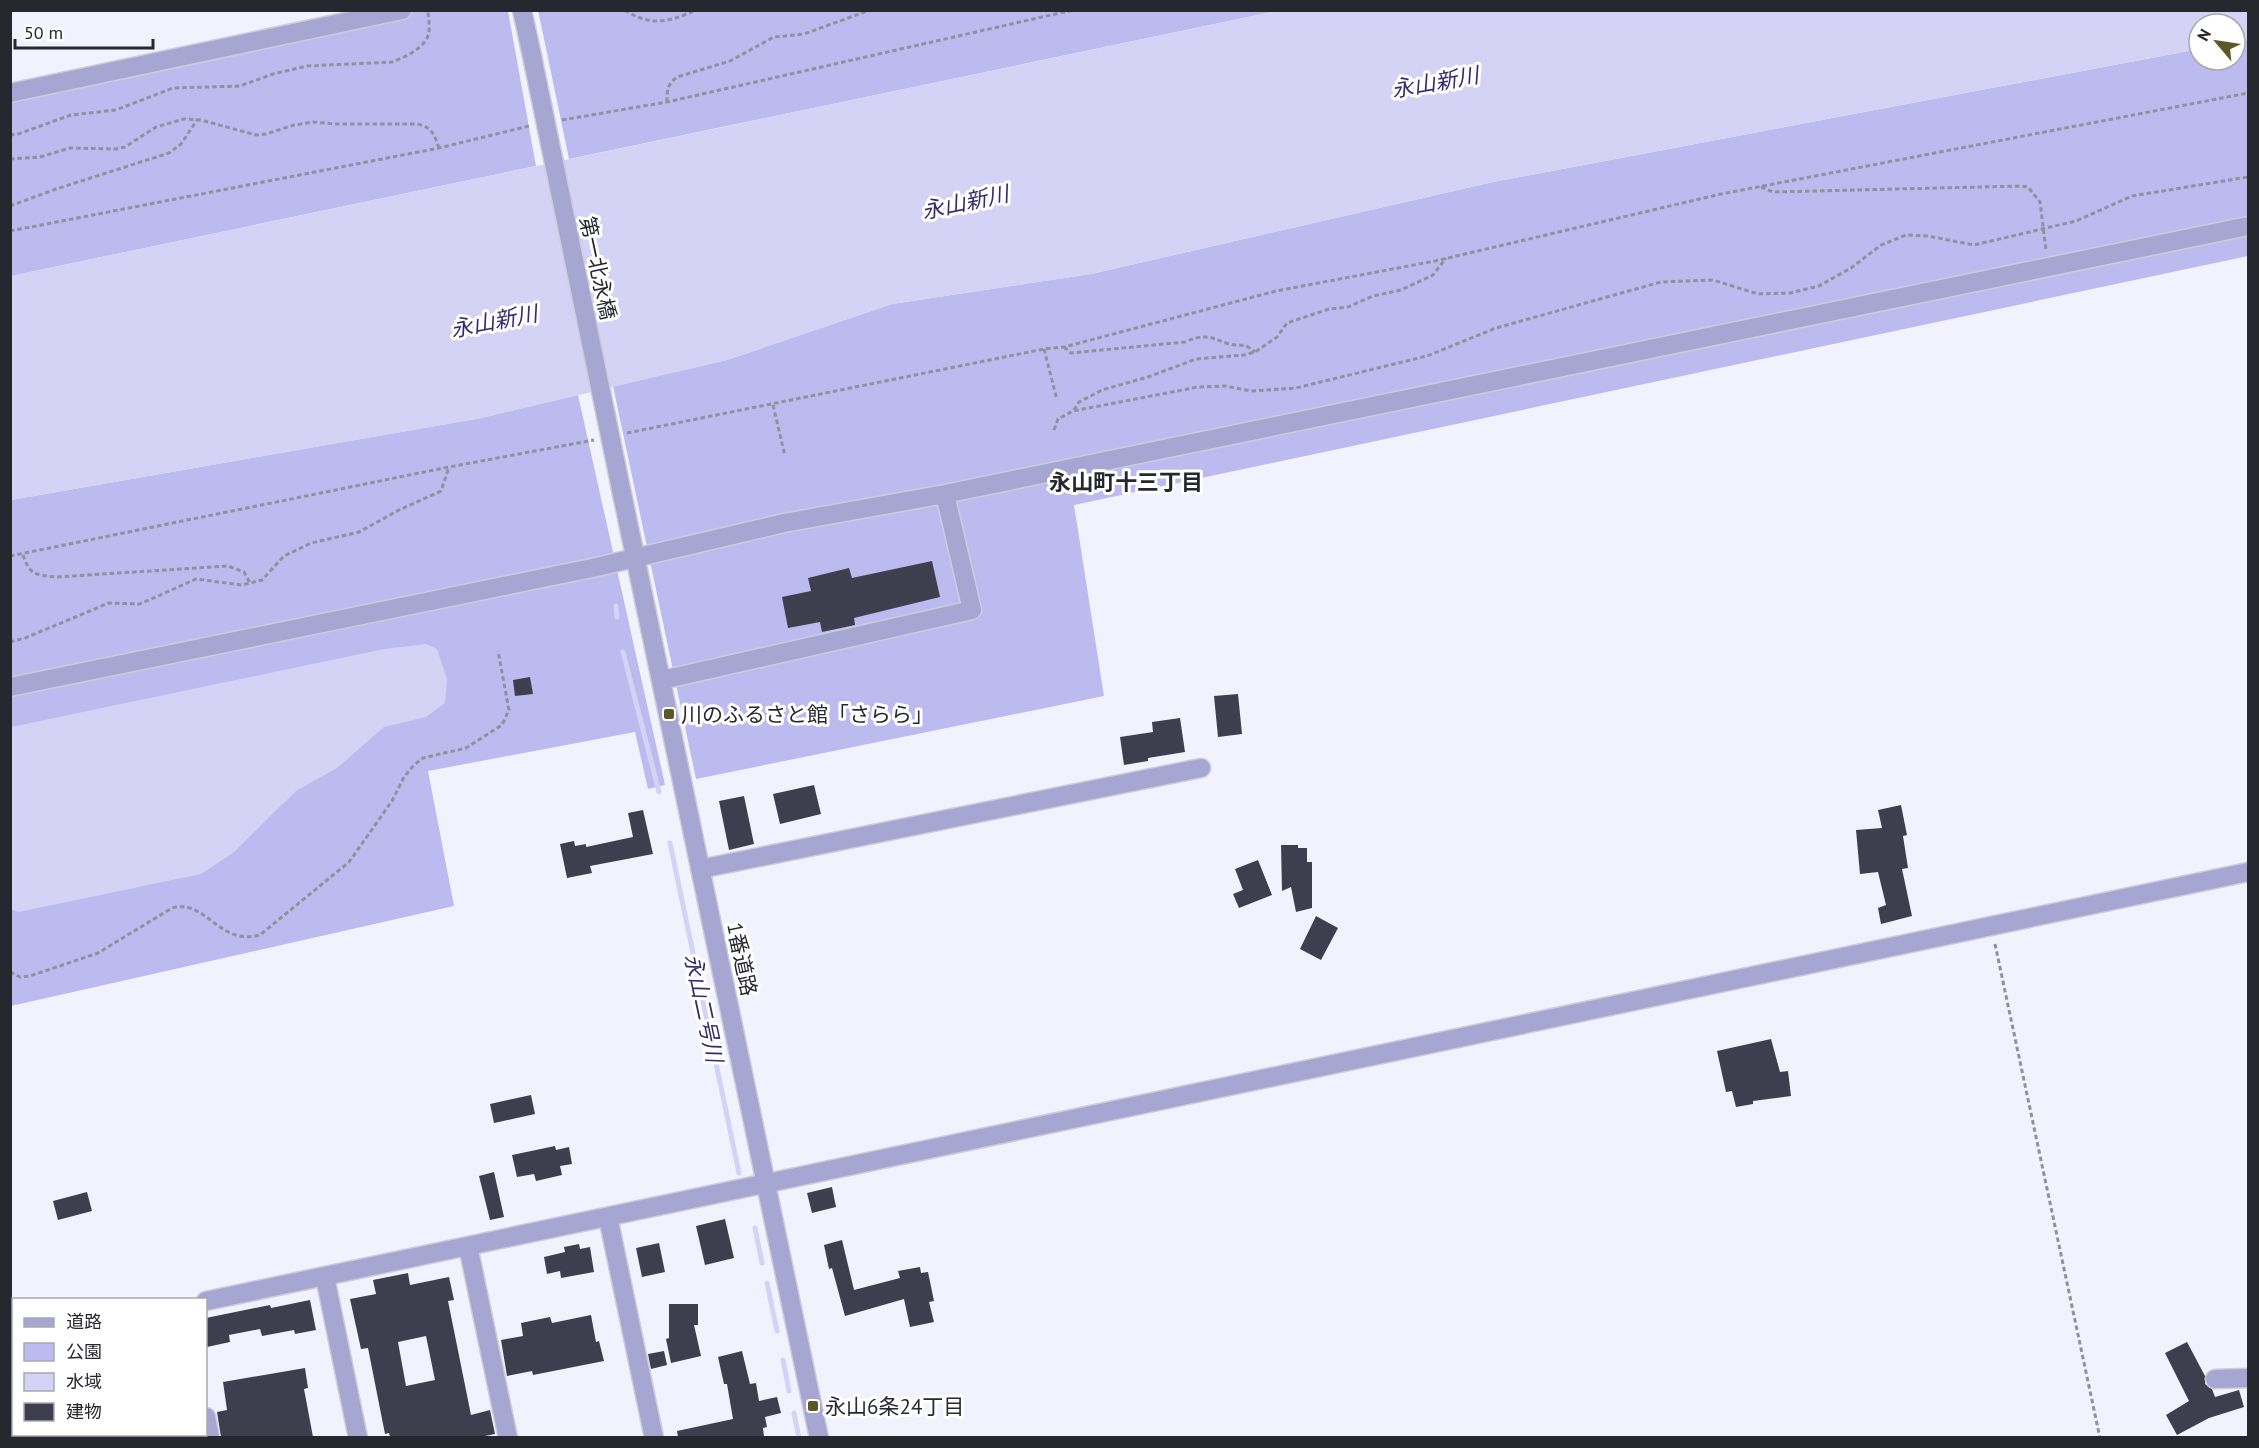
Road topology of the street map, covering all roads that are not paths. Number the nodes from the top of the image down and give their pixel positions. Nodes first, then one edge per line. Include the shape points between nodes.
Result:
1 (402, 10) edge
2 (522, 10) edge
3 (10, 93) edge
4 (2248, 226) edge
5 (621, 489) joint
6 (945, 494) junction
7 (636, 557) junction
8 (662, 680) junction
9 (10, 687) edge
10 (1201, 768) dead end
11 (700, 869) junction
12 (2248, 872) edge
13 (765, 1183) junction
14 (608, 1217) junction
15 (468, 1246) junction
16 (325, 1276) junction
17 (207, 1300) edge
18 (2248, 1378) edge
19 (2214, 1379) dead end
20 (207, 1422) edge
21 (210, 1437) edge
22 (358, 1437) edge
23 (508, 1437) edge
24 (654, 1437) edge
25 (819, 1437) edge

1 - 3 street
2 - 5 street, 第一北永橋, bridge
4 - 6 street
5 - 7 street, 1番道路
6 - 7 street via 784,523
6 - 8 street via 972,610
7 - 8 street, 1番道路
7 - 9 street
8 - 11 street, 1番道路
10 - 11 street
11 - 13 street, 1番道路
12 - 13 street
13 - 14 street
13 - 25 street, 1番道路
14 - 15 street
14 - 24 street
15 - 16 street
15 - 23 street
16 - 17 street
16 - 22 street
18 - 19 street
20 - 21 street

